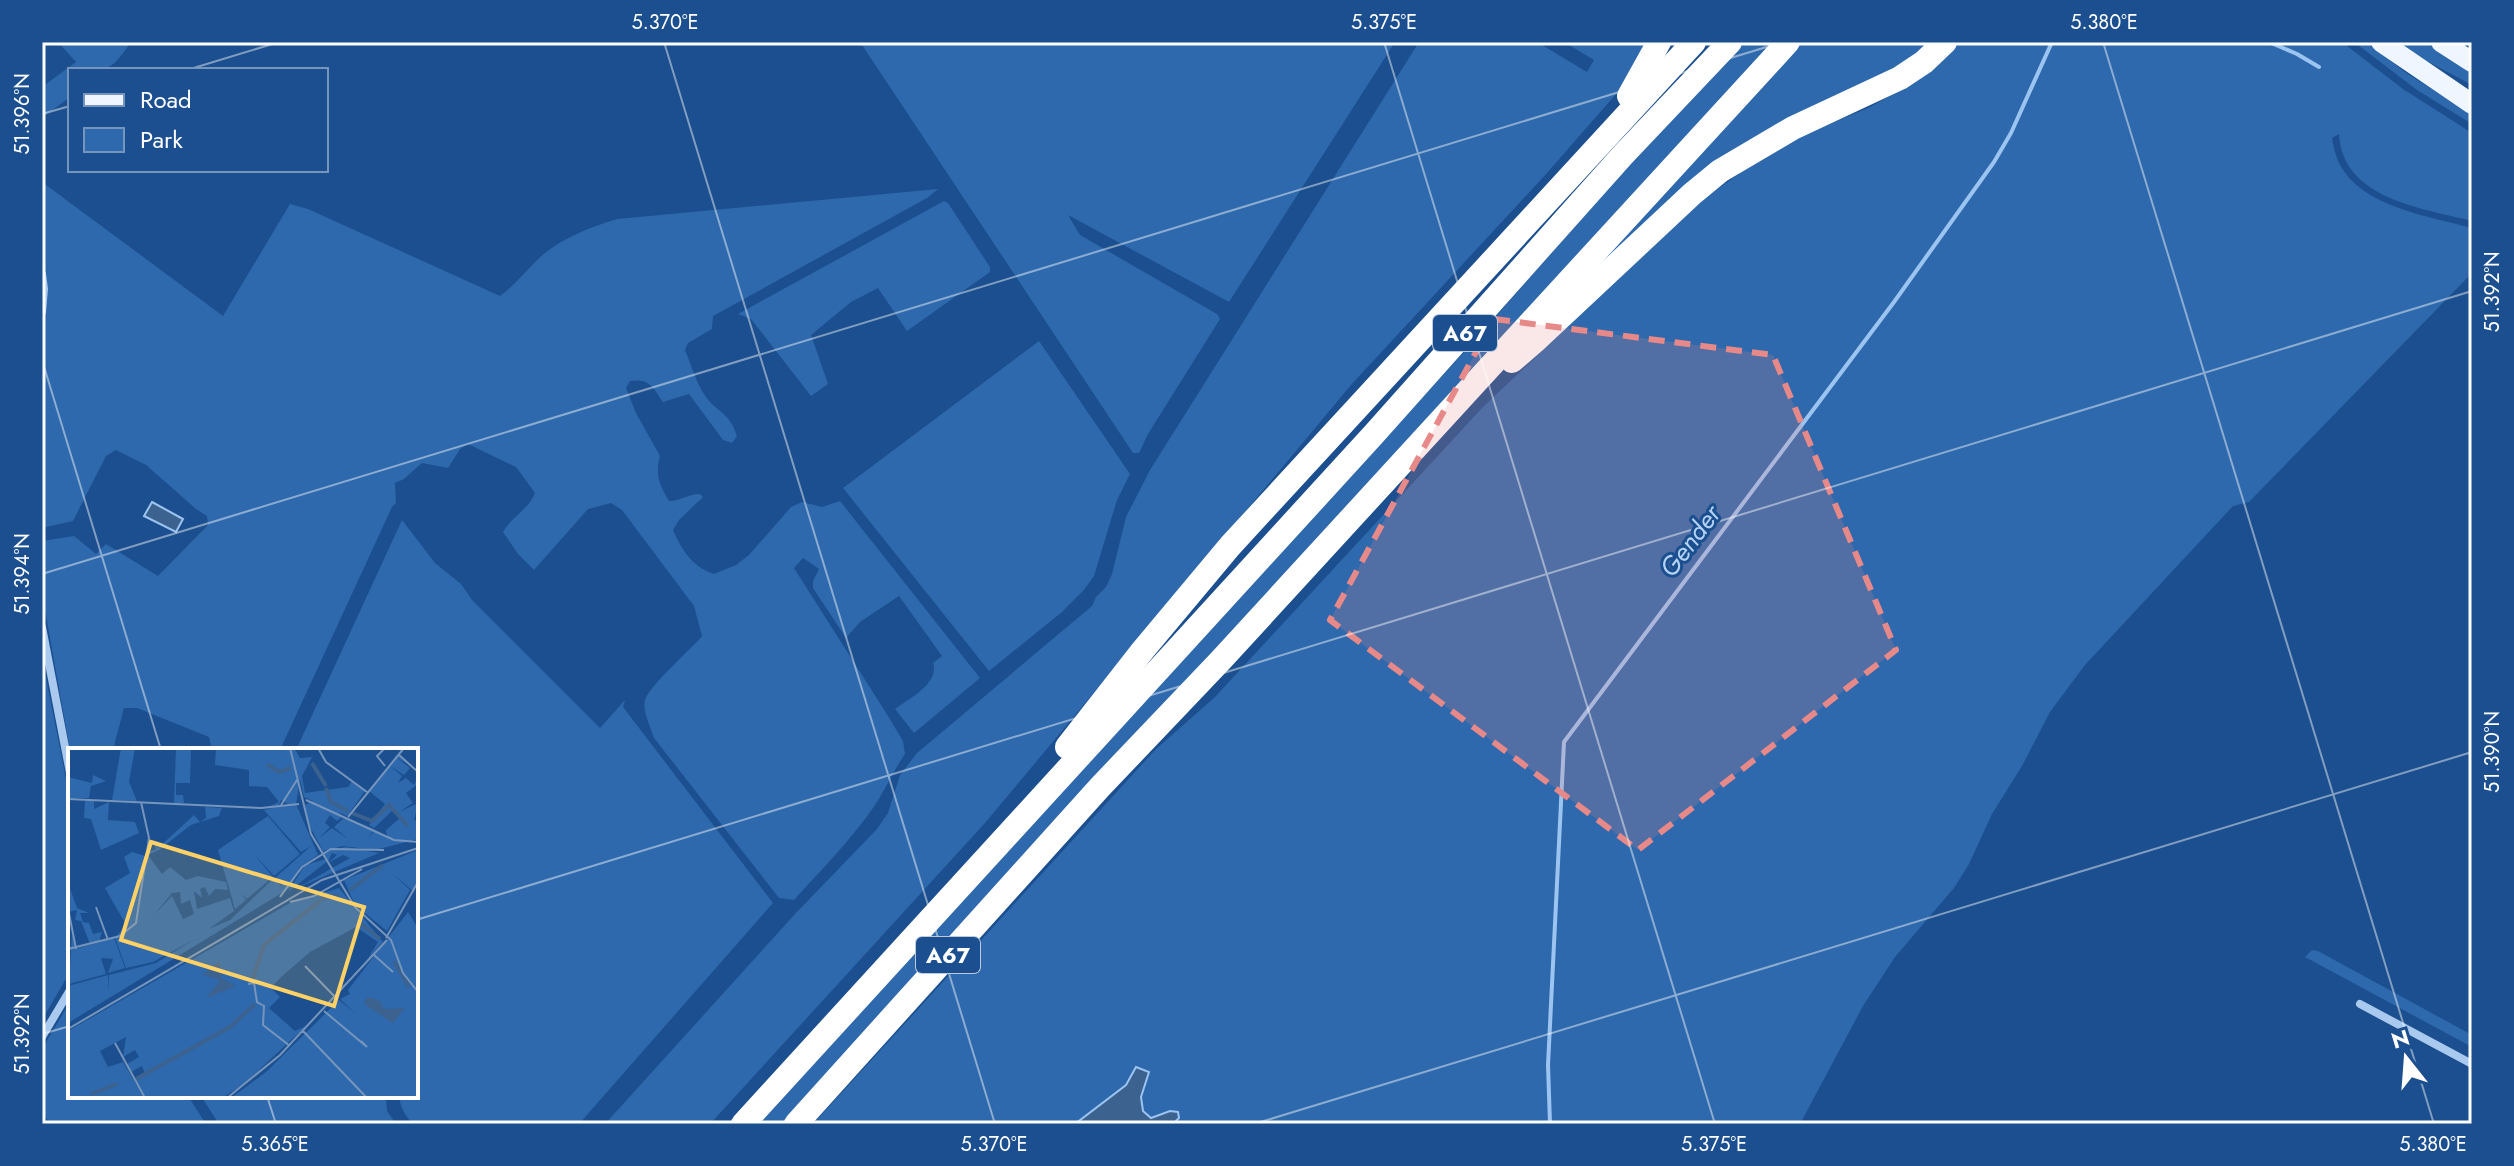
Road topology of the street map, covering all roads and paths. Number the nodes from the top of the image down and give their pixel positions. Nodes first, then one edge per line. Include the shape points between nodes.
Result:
1 (1659, 42) edge
2 (1694, 42) edge
3 (1730, 42) edge
4 (1788, 42) edge
5 (1945, 42) edge
6 (2381, 42) edge
7 (2441, 42) edge
8 (2472, 62) edge
9 (2472, 104) edge
10 (1572, 174) junction
11 (42, 274) edge
12 (42, 312) edge
13 (1445, 415) junction
14 (42, 627) edge
15 (68, 763) edge
16 (1012, 828) junction
17 (68, 993) edge
18 (2360, 1004) dead end
19 (42, 1037) edge
20 (2472, 1064) edge
21 (743, 1124) edge
22 (796, 1124) edge

1 - 10 highway, A67 via 1633,91
2 - 10 highway, A67
3 - 16 highway, A67
4 - 13 highway, A67
5 - 13 highway, A67 via 1900,78 1793,128 1720,171 1534,342
6 - 9 main road
7 - 8 main road
10 - 16 highway, A67 via 1230,546 1065,749
11 - 12 street
13 - 22 highway, A67
14 - 15 street
16 - 21 highway, A67
17 - 19 street
18 - 20 street

